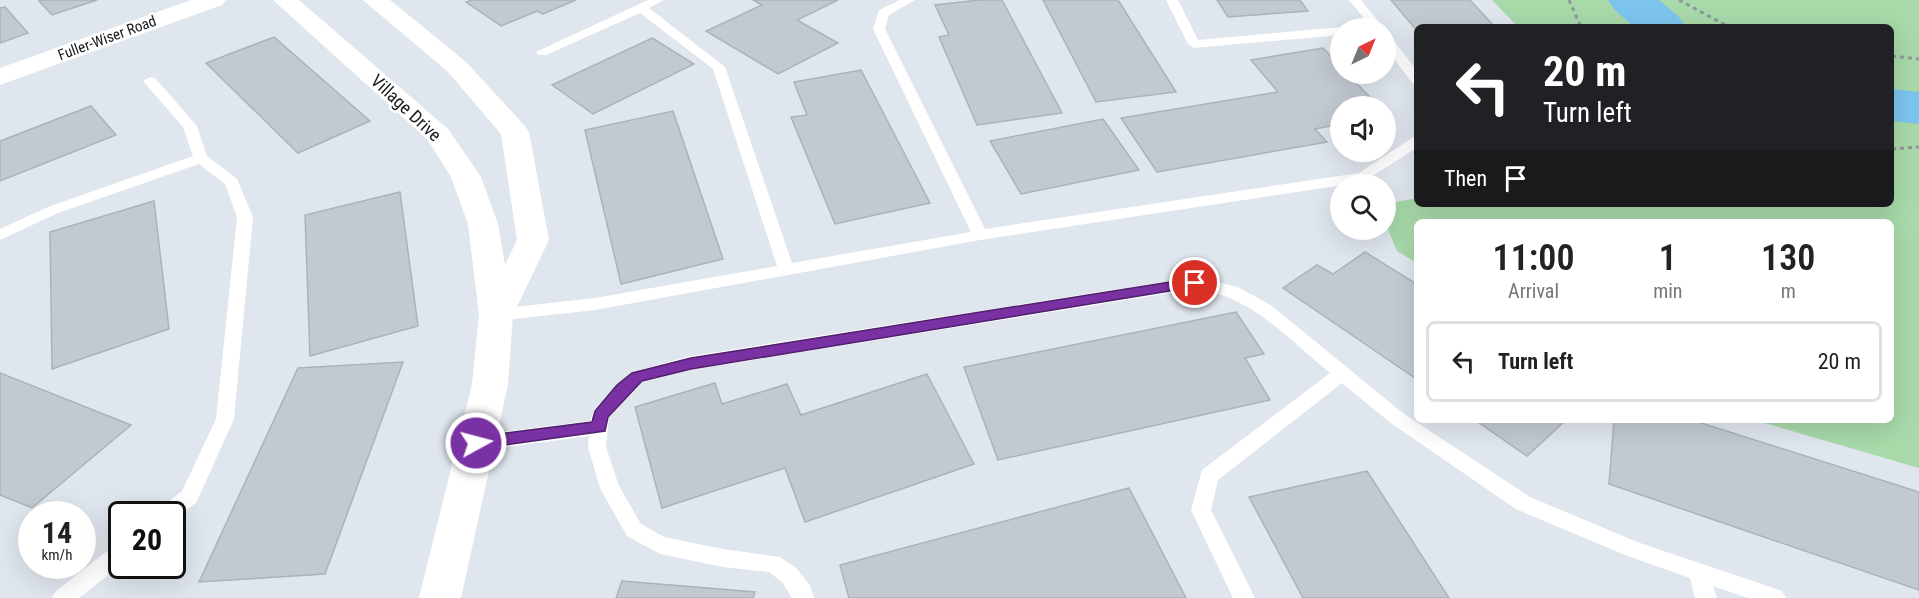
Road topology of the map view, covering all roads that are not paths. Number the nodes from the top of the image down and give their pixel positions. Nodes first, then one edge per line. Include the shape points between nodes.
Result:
1 (214, 0) edge
2 (285, 0) edge
3 (375, 0) edge
4 (658, 0) edge
5 (909, 0) edge
6 (1172, 0) edge
7 (1355, 0) edge
8 (641, 8) junction
9 (1369, 18) edge
10 (1330, 32) edge
11 (542, 52) dead end
12 (1396, 52) edge
13 (0, 76) edge
14 (1414, 76) edge
15 (150, 81) dead end
16 (1414, 142) edge
17 (201, 158) junction
18 (0, 235) edge
19 (980, 235) junction
20 (786, 270) junction
21 (496, 315) junction
22 (1343, 373) junction
23 (599, 427) junction
24 (476, 443) junction
25 (184, 501) edge
26 (108, 562) edge
27 (1699, 572) junction
28 (63, 598) edge
29 (440, 598) edge
30 (803, 598) edge
31 (1244, 598) edge
32 (1706, 598) edge
33 (1775, 598) edge

1 - 13 street, Fuller-Wiser Road
2 - 21 street, Village Drive via 438,135 466,177 483,224
3 - 21 street, Village Drive via 457,67 515,132 533,240
4 - 8 lane
5 - 19 lane via 883,14 879,29
6 - 10 lane via 1194,44
7 - 9 lane
8 - 11 lane
8 - 20 lane via 719,67
12 - 14 lane
15 - 17 lane via 190,126
16 - 19 lane via 1363,177
17 - 18 lane via 53,210
17 - 25 lane via 232,182 245,217 225,419
19 - 20 lane
20 - 21 lane via 595,304
21 - 24 street, Village Drive via 490,384
22 - 23 lane via 1243,295 1219,285 1195,283 691,363 637,377 600,415
22 - 27 lane via 1398,419 1523,503 1632,549
22 - 31 lane via 1209,476 1201,510
23 - 24 lane
23 - 30 lane via 597,447 610,488 634,530 660,545 773,563 789,575 803,592
24 - 29 street, Village Drive
26 - 28 lane
27 - 32 lane
27 - 33 lane

